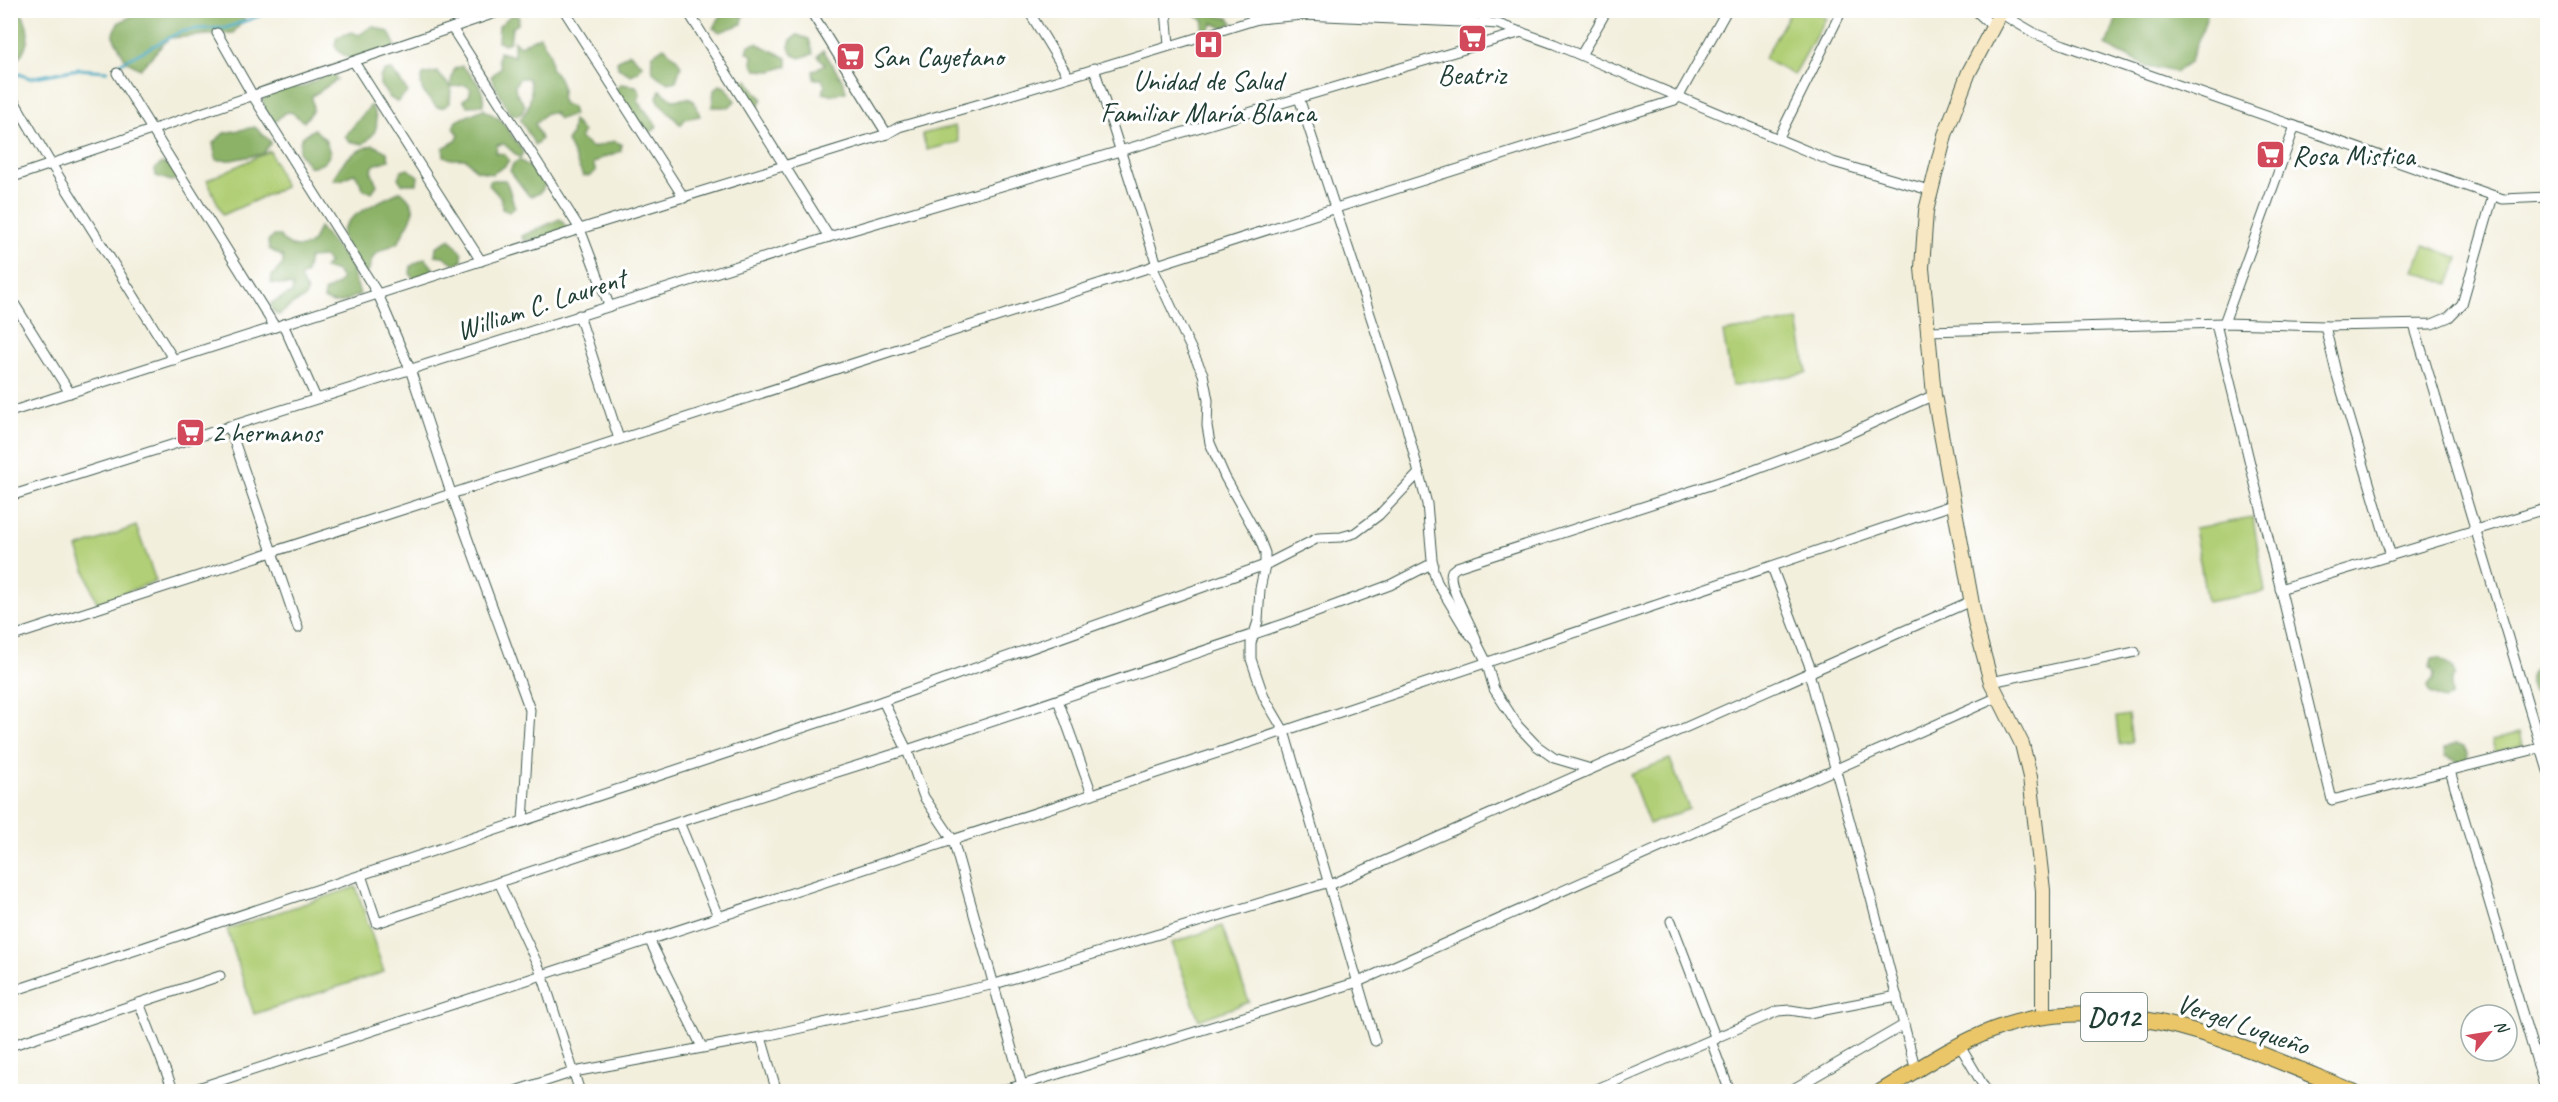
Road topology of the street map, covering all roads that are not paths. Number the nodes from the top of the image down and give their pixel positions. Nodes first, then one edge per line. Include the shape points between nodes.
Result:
1 (504, 10) edge
2 (564, 10) edge
3 (687, 10) edge
4 (810, 10) edge
5 (1028, 10) edge
6 (1166, 10) edge
7 (1489, 10) edge
8 (1606, 10) edge
9 (1727, 10) edge
10 (1842, 10) edge
11 (1975, 10) edge
12 (2001, 12) edge
13 (1483, 23) junction
14 (1992, 26) junction
15 (452, 28) junction
16 (217, 33) dead end
17 (1522, 33) junction
18 (1169, 45) junction
19 (1581, 55) junction
20 (354, 62) junction
21 (1094, 68) junction
22 (117, 74) dead end
23 (1068, 76) junction
24 (253, 96) junction
25 (1679, 96) junction
26 (1299, 98) junction
27 (16, 104) dead end
28 (2295, 126) junction
29 (153, 130) junction
30 (887, 134) junction
31 (1778, 139) junction
32 (1121, 150) junction
33 (51, 164) junction
34 (786, 166) junction
35 (10, 178) edge
36 (1929, 190) junction
37 (2493, 196) junction
38 (2547, 197) edge
39 (684, 198) junction
40 (1334, 208) junction
41 (580, 229) junction
42 (829, 237) junction
43 (481, 261) junction
44 (1154, 265) junction
45 (378, 294) junction
46 (10, 297) edge
47 (609, 305) junction
48 (579, 315) junction
49 (2220, 324) junction
50 (279, 326) junction
51 (2325, 326) junction
52 (2414, 326) junction
53 (1927, 331) junction
54 (174, 360) junction
55 (410, 369) junction
56 (70, 393) junction
57 (1934, 395) junction
58 (316, 398) junction
59 (10, 412) edge
60 (229, 426) junction
61 (619, 439) junction
62 (1419, 473) junction
63 (451, 493) junction
64 (10, 496) edge
65 (1952, 505) junction
66 (2547, 508) edge
67 (2476, 532) junction
68 (272, 551) junction
69 (2391, 556) junction
70 (1432, 563) junction
71 (1266, 565) junction
72 (1772, 567) junction
73 (2280, 589) junction
74 (1448, 591) junction
75 (1971, 601) junction
76 (298, 628) dead end
77 (1254, 634) junction
78 (10, 637) edge
79 (2135, 652) dead end
80 (1486, 661) junction
81 (1810, 673) junction
82 (1991, 682) junction
83 (1998, 697) junction
84 (1058, 700) junction
85 (883, 701) junction
86 (1284, 731) junction
87 (2540, 748) junction
88 (908, 750) junction
89 (1591, 770) junction
90 (1836, 771) junction
91 (2450, 771) junction
92 (2547, 771) edge
93 (1092, 794) junction
94 (523, 821) junction
95 (679, 822) junction
96 (953, 840) junction
97 (362, 875) junction
98 (499, 882) junction
99 (1329, 884) junction
100 (718, 916) junction
101 (1671, 921) dead end
102 (649, 939) junction
103 (542, 974) junction
104 (220, 976) dead end
105 (1358, 982) junction
106 (995, 984) junction
107 (10, 992) edge
108 (1897, 996) junction
109 (139, 1003) junction
110 (2043, 1016) junction
111 (1904, 1025) junction
112 (761, 1037) junction
113 (1713, 1040) junction
114 (1375, 1041) dead end
115 (10, 1046) edge
116 (1960, 1046) junction
117 (702, 1047) junction
118 (1916, 1071) junction
119 (574, 1072) junction
120 (1023, 1088) edge
121 (174, 1092) edge
122 (186, 1092) edge
123 (513, 1092) edge
124 (580, 1092) edge
125 (777, 1092) edge
126 (993, 1092) edge
127 (1590, 1092) edge
128 (1730, 1092) edge
129 (1788, 1092) edge
130 (1880, 1092) edge
131 (1987, 1092) edge
132 (2354, 1092) edge
133 (2546, 1092) edge

1 - 15 street
2 - 39 street
3 - 34 street
4 - 30 street
5 - 23 street
6 - 18 street
7 - 13 street
8 - 19 street
9 - 25 street
10 - 31 street
11 - 14 street
12 - 14 street
12 - 28 street via 2036,34 2064,45
13 - 17 street
13 - 18 street via 1278,15
14 - 36 street via 1954,109
15 - 20 street
15 - 41 street
16 - 24 street
17 - 19 street
17 - 26 street, William C. Laurent
18 - 21 street
19 - 25 street
20 - 24 street
20 - 43 street
21 - 23 street
21 - 32 street
22 - 29 street
23 - 30 street via 899,127
24 - 29 street
24 - 45 street
25 - 31 street
25 - 40 street
26 - 32 street, William C. Laurent
26 - 40 street
27 - 33 street
28 - 37 street
28 - 49 street
29 - 33 street
29 - 50 street
30 - 34 street
31 - 36 street via 1833,162
32 - 42 street, William C. Laurent
32 - 44 street
33 - 35 street
33 - 54 street
34 - 39 street
34 - 42 street
36 - 53 street via 1922,250
37 - 38 street
37 - 52 street via 2462,304 2442,320
39 - 41 street
40 - 44 street
40 - 62 street
41 - 43 street
41 - 47 street
42 - 47 street, William C. Laurent
43 - 45 street
44 - 61 street
44 - 71 street via 1203,374 1210,443 1260,540
45 - 50 street
45 - 55 street
46 - 56 street
47 - 48 street, William C. Laurent
48 - 55 street, William C. Laurent
48 - 61 street
49 - 51 street
49 - 53 street
49 - 73 street
50 - 54 street
50 - 58 street
51 - 52 street
51 - 69 street
52 - 67 street
53 - 57 street
54 - 56 street
55 - 58 street, William C. Laurent
55 - 63 street
56 - 59 street
57 - 65 street
57 - 74 street via 1840,438 1744,474 1458,567 1450,576
58 - 60 street, William C. Laurent
60 - 64 street, William C. Laurent
60 - 68 street
61 - 63 street
62 - 70 street via 1427,504
62 - 71 street via 1379,515 1355,533 1318,538
63 - 68 street
63 - 94 street via 530,710
65 - 72 street
65 - 75 street
66 - 67 street
67 - 69 street
67 - 87 street
68 - 76 street
68 - 78 street
69 - 73 street
70 - 74 street via 1437,582
70 - 77 street via 1379,590
71 - 77 street
71 - 85 street
72 - 80 street
72 - 81 street
73 - 91 street via 2331,800
74 - 80 street
75 - 81 street
75 - 82 street
77 - 84 street
77 - 86 street via 1251,659 1264,697
79 - 82 street
80 - 86 street
80 - 89 street via 1494,689 1537,746 1554,758
81 - 89 street
81 - 90 street
82 - 83 street
83 - 90 street
83 - 110 street via 2022,744 2032,793 2043,890
84 - 88 street
84 - 93 street
85 - 88 street
85 - 94 street
86 - 93 street
86 - 99 street
87 - 91 street
87 - 92 street
88 - 95 street
88 - 96 street via 924,797
89 - 99 street
90 - 105 street
90 - 108 street
91 - 133 street
93 - 96 street
94 - 97 street
95 - 98 street
95 - 100 street
96 - 100 street
96 - 106 street
97 - 98 street via 377,923
97 - 107 street
98 - 103 street
99 - 105 street
99 - 106 street
100 - 102 street
101 - 113 street
102 - 103 street
102 - 117 street
103 - 119 street
103 - 122 street
104 - 109 street
105 - 114 street
105 - 120 street
106 - 112 street
106 - 120 street
108 - 111 street
108 - 113 street via 1809,1013 1785,1010
109 - 115 street
109 - 121 street
110 - 116 main road, Vergel Luqueño / D012 via 1998,1028
110 - 132 main road, Vergel Luqueño / D012 via 2069,1014 2168,1023 2196,1030
111 - 118 street
111 - 129 street
112 - 117 street
112 - 125 street
113 - 127 street
113 - 128 street
116 - 118 main road, Vergel Luqueño / D012
116 - 131 street
117 - 119 street
118 - 130 main road, Vergel Luqueño / D012
119 - 123 street
119 - 124 street
120 - 126 street

